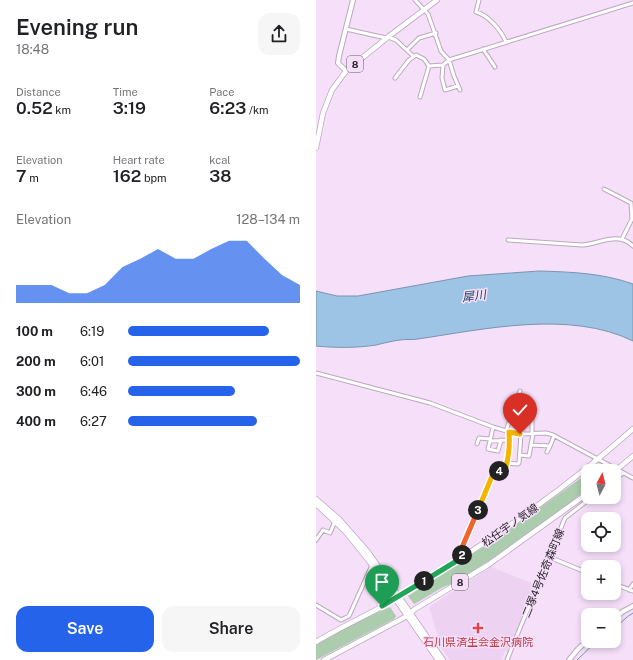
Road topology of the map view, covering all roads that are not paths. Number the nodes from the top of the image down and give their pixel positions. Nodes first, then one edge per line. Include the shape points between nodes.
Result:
1 (354, 0) edge
2 (415, 0) edge
3 (437, 0) edge
4 (480, 0) edge
5 (633, 3) edge
6 (424, 10) junction
7 (346, 29) junction
8 (436, 33) junction
9 (387, 37) junction
10 (506, 42) junction
11 (483, 49) junction
12 (408, 50) junction
13 (413, 56) junction
14 (449, 60) junction
15 (443, 65) junction
16 (429, 66) junction
17 (495, 67) dead end
18 (346, 71) junction
19 (395, 78) dead end
20 (458, 86) junction
21 (460, 90) dead end
22 (420, 97) dead end
23 (316, 148) edge
24 (604, 188) dead end
25 (632, 203) edge
26 (632, 219) edge
27 (622, 239) junction
28 (508, 240) dead end
29 (633, 246) edge
30 (316, 373) edge
31 (520, 391) dead end
32 (512, 414) junction
33 (493, 427) junction
34 (633, 429) edge
35 (508, 431) junction
36 (521, 434) junction
37 (533, 434) junction
38 (554, 436) junction
39 (490, 440) junction
40 (501, 440) junction
41 (510, 440) junction
42 (477, 444) dead end
43 (532, 444) junction
44 (550, 446) junction
45 (488, 449) junction
46 (547, 452) dead end
47 (486, 454) dead end
48 (520, 455) junction
49 (633, 456) edge
50 (598, 460) junction
51 (506, 463) junction
52 (605, 464) edge
53 (621, 467) edge
54 (623, 473) edge
55 (633, 478) edge
56 (581, 498) edge
57 (316, 499) edge
58 (316, 504) edge
59 (583, 504) edge
60 (564, 511) junction
61 (565, 518) junction
62 (335, 521) junction
63 (316, 540) edge
64 (463, 557) junction
65 (550, 557) junction
66 (372, 565) junction
67 (581, 570) edge
68 (633, 584) edge
69 (621, 587) edge
70 (629, 590) junction
71 (633, 591) edge
72 (397, 598) junction
73 (316, 605) edge
74 (633, 606) edge
75 (621, 613) edge
76 (409, 614) junction
77 (316, 642) edge
78 (581, 647) edge
79 (324, 660) edge
80 (438, 660) edge
81 (443, 660) edge
82 (507, 660) edge
83 (569, 660) edge

1 - 7 street
2 - 6 street
3 - 6 main road, 8
4 - 10 street via 476,12 484,14
5 - 10 street
6 - 8 street
6 - 9 main road, 8
7 - 9 street
7 - 18 street via 338,63
8 - 12 street via 419,38
8 - 14 street via 441,51
9 - 12 street via 396,40
9 - 18 main road, 8
10 - 11 street
11 - 14 street
11 - 17 street
12 - 13 street
13 - 16 street via 420,56
13 - 19 street
14 - 15 street
14 - 20 street
15 - 16 street
15 - 20 street via 442,78 445,90
16 - 22 street
18 - 23 main road, 8 via 332,90 323,113
20 - 21 street
24 - 25 street
25 - 26 street
26 - 27 street
27 - 28 street via 582,245
27 - 29 street
30 - 33 street via 430,403
31 - 32 street
32 - 35 street
32 - 37 street via 532,420
33 - 35 street
33 - 39 street
34 - 50 main road, 松任宇ノ気線 / 8
35 - 36 street
35 - 41 street
36 - 37 street
36 - 48 street
37 - 38 street via 546,433
37 - 43 street
38 - 44 street
38 - 50 street
39 - 40 street
39 - 42 street via 479,438
39 - 45 street
40 - 41 street
40 - 45 street via 498,451
41 - 51 street
43 - 44 street
43 - 48 street via 529,456
44 - 46 street
45 - 47 street
48 - 51 street via 518,464
49 - 53 main road
50 - 52 street
50 - 64 main road, 松任宇ノ気線 / 8
51 - 64 street via 504,472 495,469 460,552
54 - 55 street
56 - 60 main road, 松任宇ノ気線 / 8
57 - 72 main road via 354,535
58 - 62 main road
59 - 61 street, 二塚4号佐奇森町線
60 - 61 street
60 - 76 main road, 松任宇ノ気線 / 8 via 488,565
61 - 65 street, 二塚4号佐奇森町線
62 - 63 street via 330,533 323,530
62 - 66 main road
64 - 72 main road, 松任宇ノ気線 / 8
65 - 67 street
65 - 82 street, 二塚4号佐奇森町線
66 - 72 main road
66 - 73 street via 349,616 341,620
68 - 70 street
69 - 70 street
70 - 71 street
72 - 76 main road
72 - 77 main road, 松任宇ノ気線 / 8
74 - 75 street
76 - 79 main road, 松任宇ノ気線 / 8
76 - 80 main road
76 - 81 main road
78 - 83 street

